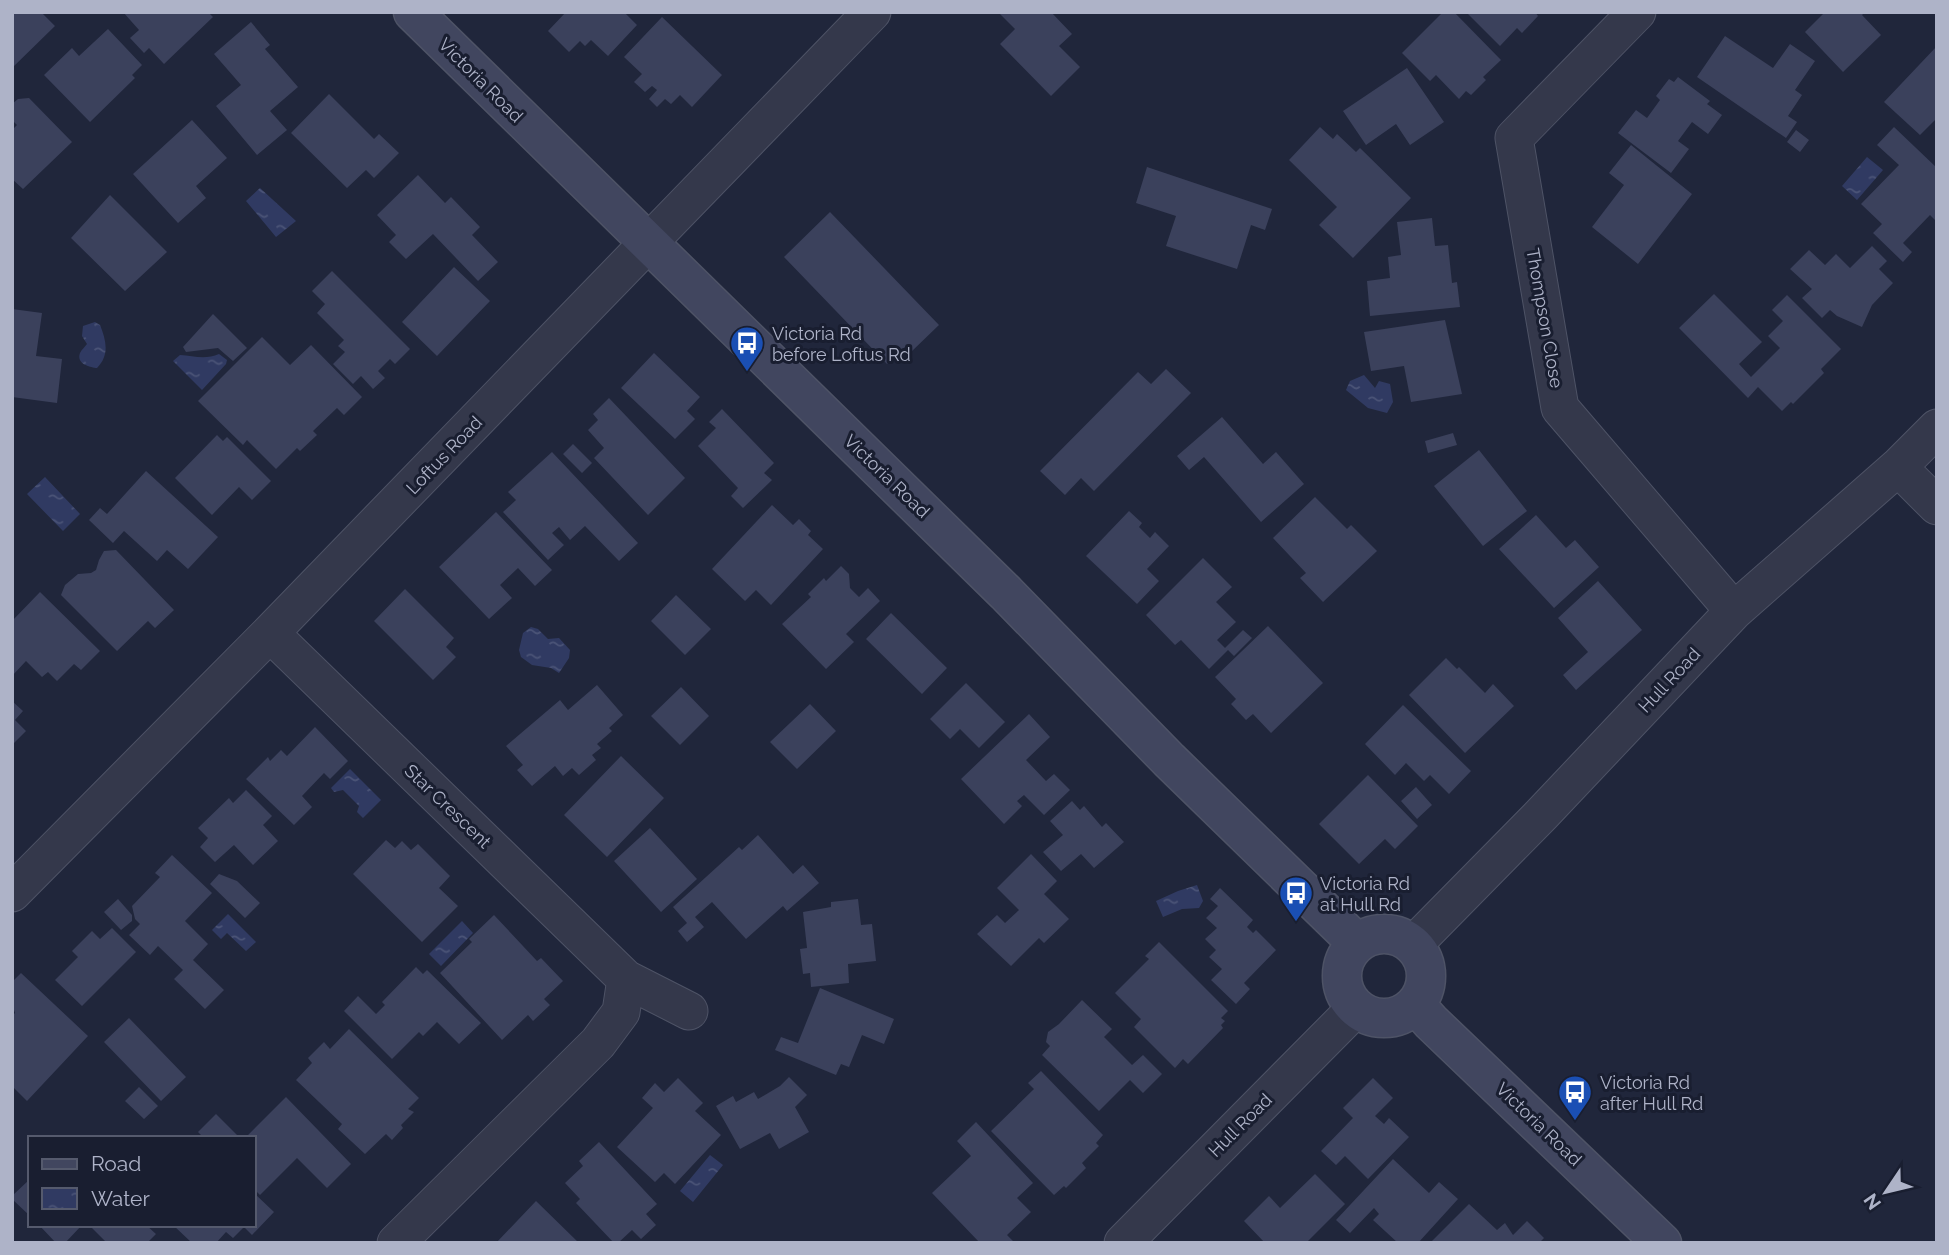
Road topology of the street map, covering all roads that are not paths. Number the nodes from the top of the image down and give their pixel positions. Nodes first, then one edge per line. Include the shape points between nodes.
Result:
1 (413, 12) edge
2 (872, 12) edge
3 (1637, 12) edge
4 (648, 244) junction
5 (1937, 428) edge
6 (1898, 467) junction
7 (1937, 506) edge
8 (1734, 611) junction
9 (270, 634) junction
10 (12, 893) edge
11 (1357, 943) junction
12 (1413, 945) junction
13 (626, 978) junction
14 (1416, 1005) junction
15 (1356, 1008) junction
16 (689, 1011) dead end
17 (396, 1243) edge
18 (1123, 1243) edge
19 (1662, 1243) edge

1 - 4 street, Victoria Road
2 - 4 street, Loftus Road
3 - 8 street, Thompson Close via 1514,138 1560,408
4 - 9 street, Loftus Road
4 - 11 street, Victoria Road via 997,583 1178,770
5 - 6 street, Hull Road
6 - 7 street
6 - 8 street, Hull Road
8 - 12 street, Hull Road
9 - 10 street, Loftus Road
9 - 13 street, Star Crescent
11 - 12 street via 1391,934
11 - 15 street via 1342,975 1348,999
12 - 14 street via 1426,967 1423,993
13 - 16 street, Star Crescent
13 - 17 street via 621,1012 598,1043
14 - 15 street via 1393,1018 1367,1015
14 - 19 street, Victoria Road
15 - 18 street, Hull Road

